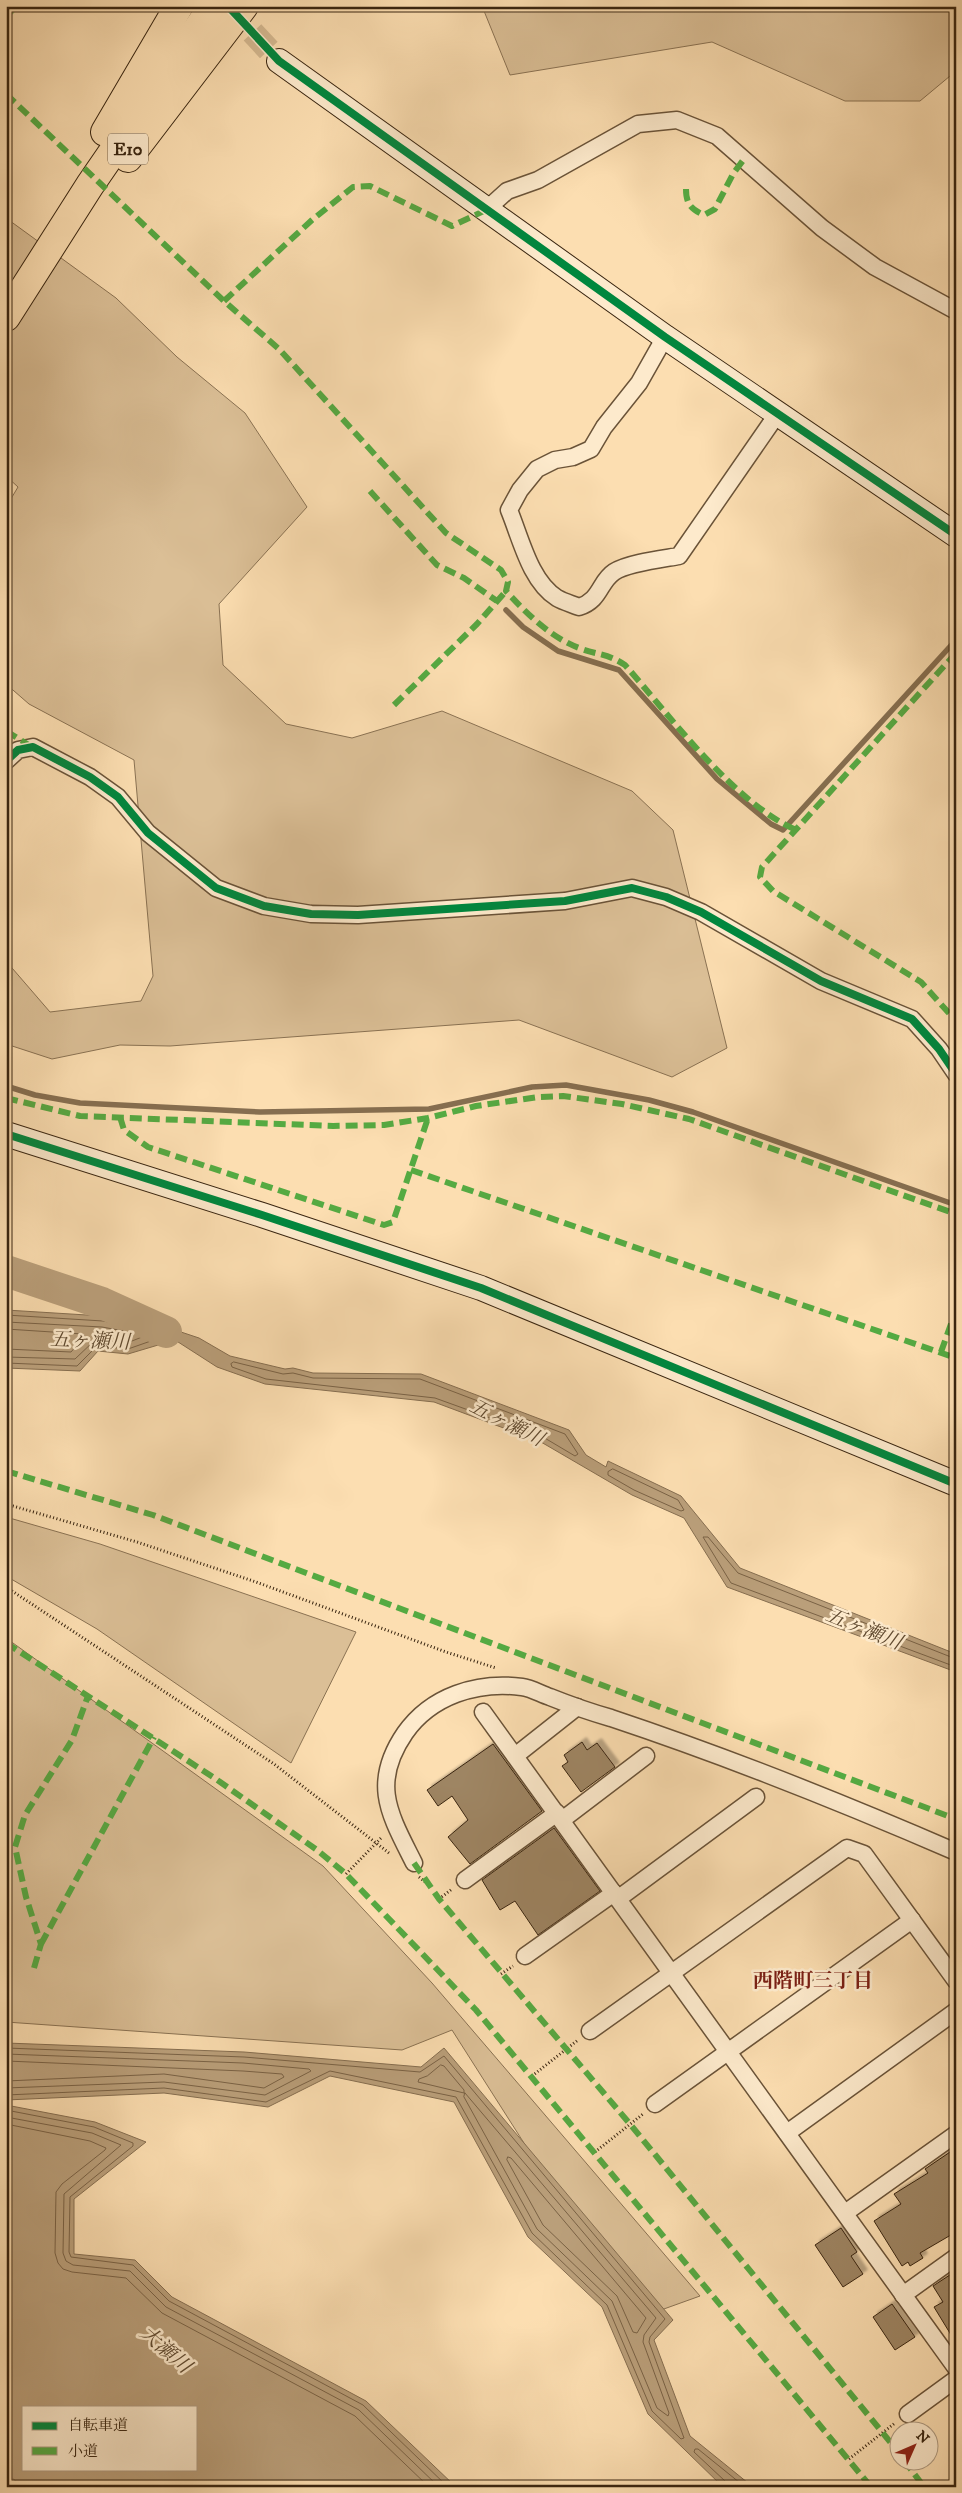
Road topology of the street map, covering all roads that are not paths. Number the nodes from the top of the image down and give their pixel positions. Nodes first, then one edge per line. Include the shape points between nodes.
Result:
1 (179, 6) edge
2 (213, 6) edge
3 (231, 6) edge
4 (244, 6) edge
5 (279, 61) tunnel mouth
6 (95, 196) junction
7 (486, 210) junction
8 (15, 296) edge
9 (956, 311) edge
10 (6, 317) edge
11 (666, 336) junction
12 (778, 413) junction
13 (956, 535) edge
14 (6, 761) edge
15 (956, 1074) edge
16 (6, 1134) edge
17 (956, 1484) edge
18 (577, 1707) junction
19 (483, 1712) dead end
20 (516, 1756) junction
21 (646, 1756) dead end
22 (756, 1797) dead end
23 (559, 1816) junction
24 (956, 1852) edge
25 (414, 1868) road end
26 (465, 1880) dead end
27 (617, 1895) junction
28 (912, 1920) junction
29 (525, 1956) dead end
30 (672, 1972) junction
31 (956, 1980) edge
32 (956, 2011) edge
33 (590, 2031) road end
34 (730, 2052) junction
35 (655, 2104) road end
36 (787, 2133) junction
37 (956, 2134) edge
38 (845, 2213) junction
39 (956, 2256) edge
40 (904, 2295) junction
41 (956, 2368) edge
42 (956, 2379) edge
43 (908, 2414) road end

1 - 8 highway
2 - 8 highway, E10
3 - 6 highway, E10
4 - 6 highway via 144,139
5 - 7 street
6 - 8 highway, E10
7 - 9 street via 507,191 538,180 638,124 677,120 717,136 822,228 875,267
7 - 11 street
8 - 10 highway, E10
11 - 12 street
11 - 12 street via 639,383 591,449 537,469 509,510 533,570 557,598 579,607 590,604 614,572 679,556
12 - 13 street
14 - 15 street via 18,750 33,747 90,777 118,797 148,833 216,888 264,906 311,914 358,915 565,901 632,888 666,898 701,912 821,981 912,1019
16 - 17 street via 481,1288
18 - 20 street
18 - 24 street via 763,1774
18 - 25 street via 522,1687 464,1690 429,1708 395,1748 387,1771 386,1794 394,1823
19 - 20 street
20 - 23 street
21 - 23 street
22 - 27 street
23 - 26 street
23 - 27 street
27 - 29 street
27 - 30 street
28 - 30 street via 864,1854 847,1848
28 - 31 street
28 - 34 street
30 - 33 street
30 - 34 street
32 - 36 street
34 - 35 street
34 - 36 street
36 - 38 street
37 - 38 street
38 - 40 street
39 - 40 street
40 - 41 street
42 - 43 street

